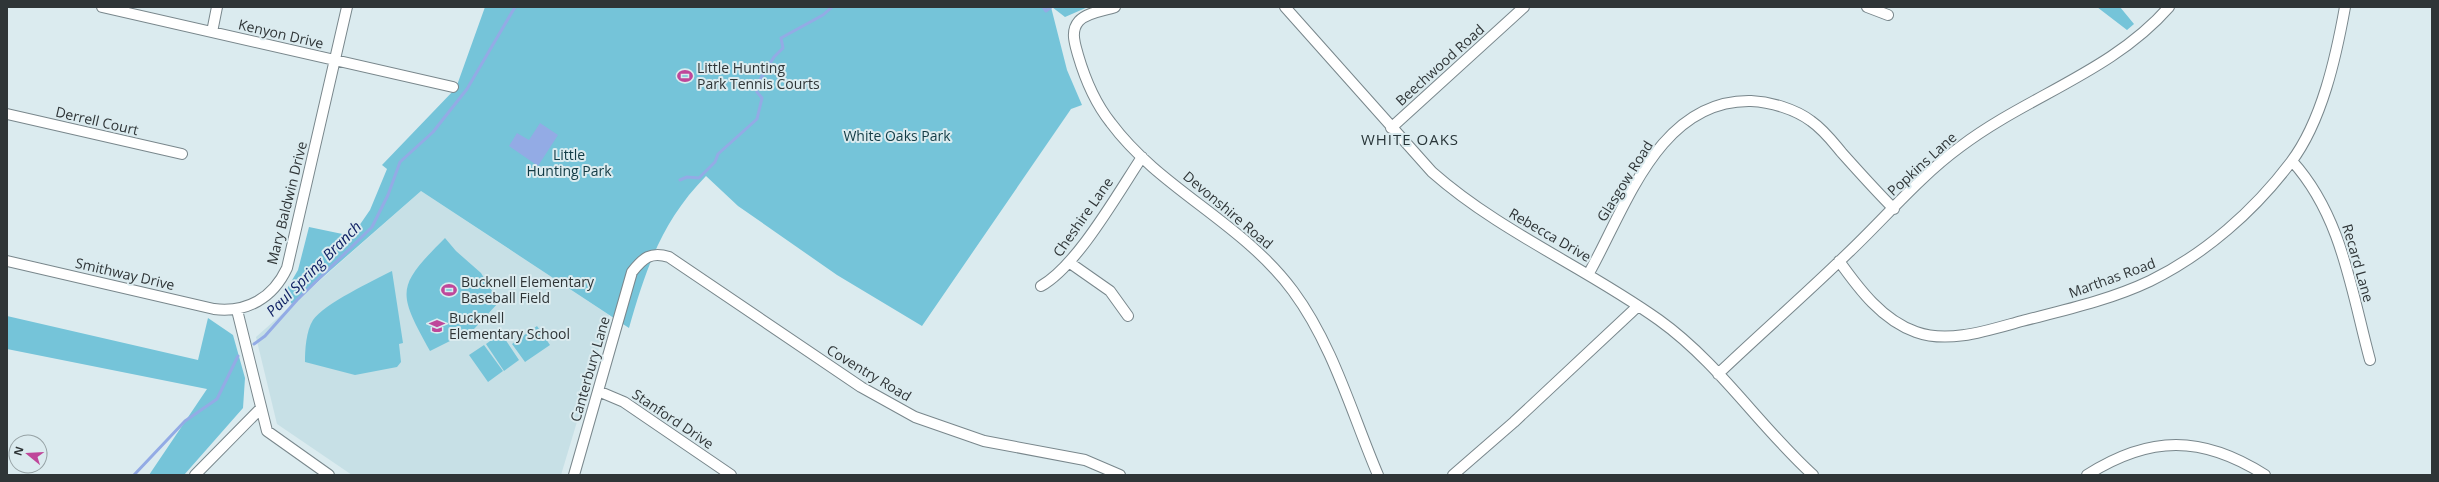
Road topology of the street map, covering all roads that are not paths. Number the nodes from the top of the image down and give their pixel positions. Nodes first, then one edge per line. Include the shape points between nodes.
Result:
1 (102, 7) edge
2 (218, 7) edge
3 (347, 7) edge
4 (1115, 7) edge
5 (1285, 7) edge
6 (1524, 7) edge
7 (1867, 7) edge
8 (2169, 7) edge
9 (2345, 7) edge
10 (1888, 15) dead end
11 (212, 32) junction
12 (335, 61) junction
13 (453, 88) dead end
14 (7, 114) edge
15 (1391, 128) junction
16 (182, 154) dead end
17 (1142, 158) junction
18 (2292, 161) junction
19 (1894, 209) junction
20 (7, 261) edge
21 (1840, 261) junction
22 (1070, 263) junction
23 (632, 272) joint
24 (1589, 274) junction
25 (1041, 286) dead end
26 (1638, 306) junction
27 (237, 310) junction
28 (1128, 316) dead end
29 (2370, 360) dead end
30 (1718, 374) junction
31 (598, 391) junction
32 (260, 409) junction
33 (195, 475) edge
34 (329, 475) edge
35 (574, 475) edge
36 (731, 475) edge
37 (1120, 475) edge
38 (1378, 475) edge
39 (1453, 475) edge
40 (1813, 475) edge
41 (2087, 475) edge
42 (2266, 475) edge

1 - 11 street, Kenyon Drive
2 - 11 street
3 - 12 street, Mary Baldwin Drive
4 - 17 street, Devonshire Road via 1089,14 1078,22 1074,35 1076,48 1092,93 1111,124
5 - 15 street, Rebecca Drive
6 - 15 street, Beechwood Road
7 - 10 street
8 - 19 street, Popkins Lane via 2144,34 2119,52 1973,137 1945,159
9 - 18 street, Marthas Road via 2326,88
11 - 12 street, Kenyon Drive
12 - 13 street, Kenyon Drive
12 - 27 street, Mary Baldwin Drive via 287,268 273,290 259,301
14 - 16 street, Derrell Court
15 - 24 street, Rebecca Drive via 1432,172 1467,202
17 - 22 street, Cheshire Lane
17 - 38 street, Devonshire Road via 1249,242 1292,291 1313,322 1329,356
18 - 21 street, Marthas Road via 2258,200 2226,231 2174,268 2119,293 1991,330 1941,336 1924,335 1908,329 1890,318 1870,300
18 - 29 street, Recard Lane via 2314,189 2337,235
19 - 21 street, Popkins Lane
19 - 24 street, Glasgow Road via 1827,133 1810,120 1785,108 1765,103 1744,101 1720,104 1688,120 1661,147 1625,202
20 - 27 street, Smithway Drive via 214,309
21 - 30 street, Popkins Lane
22 - 25 street, Cheshire Lane via 1052,280
22 - 28 street via 1110,291
23 - 31 street, Canterbury Lane
23 - 37 street, Coventry Road via 645,257 654,254 669,257 861,387 915,417 984,440 1085,460
24 - 26 street, Rebecca Drive
26 - 30 street, Rebecca Drive via 1682,339
26 - 39 street via 1514,422
27 - 32 street
30 - 40 street, Rebecca Drive
31 - 35 street, Canterbury Lane
31 - 36 street, Stanford Drive via 624,402
32 - 33 street
32 - 34 street via 266,431
41 - 42 street via 2122,455 2139,449 2177,445 2194,446 2232,456

